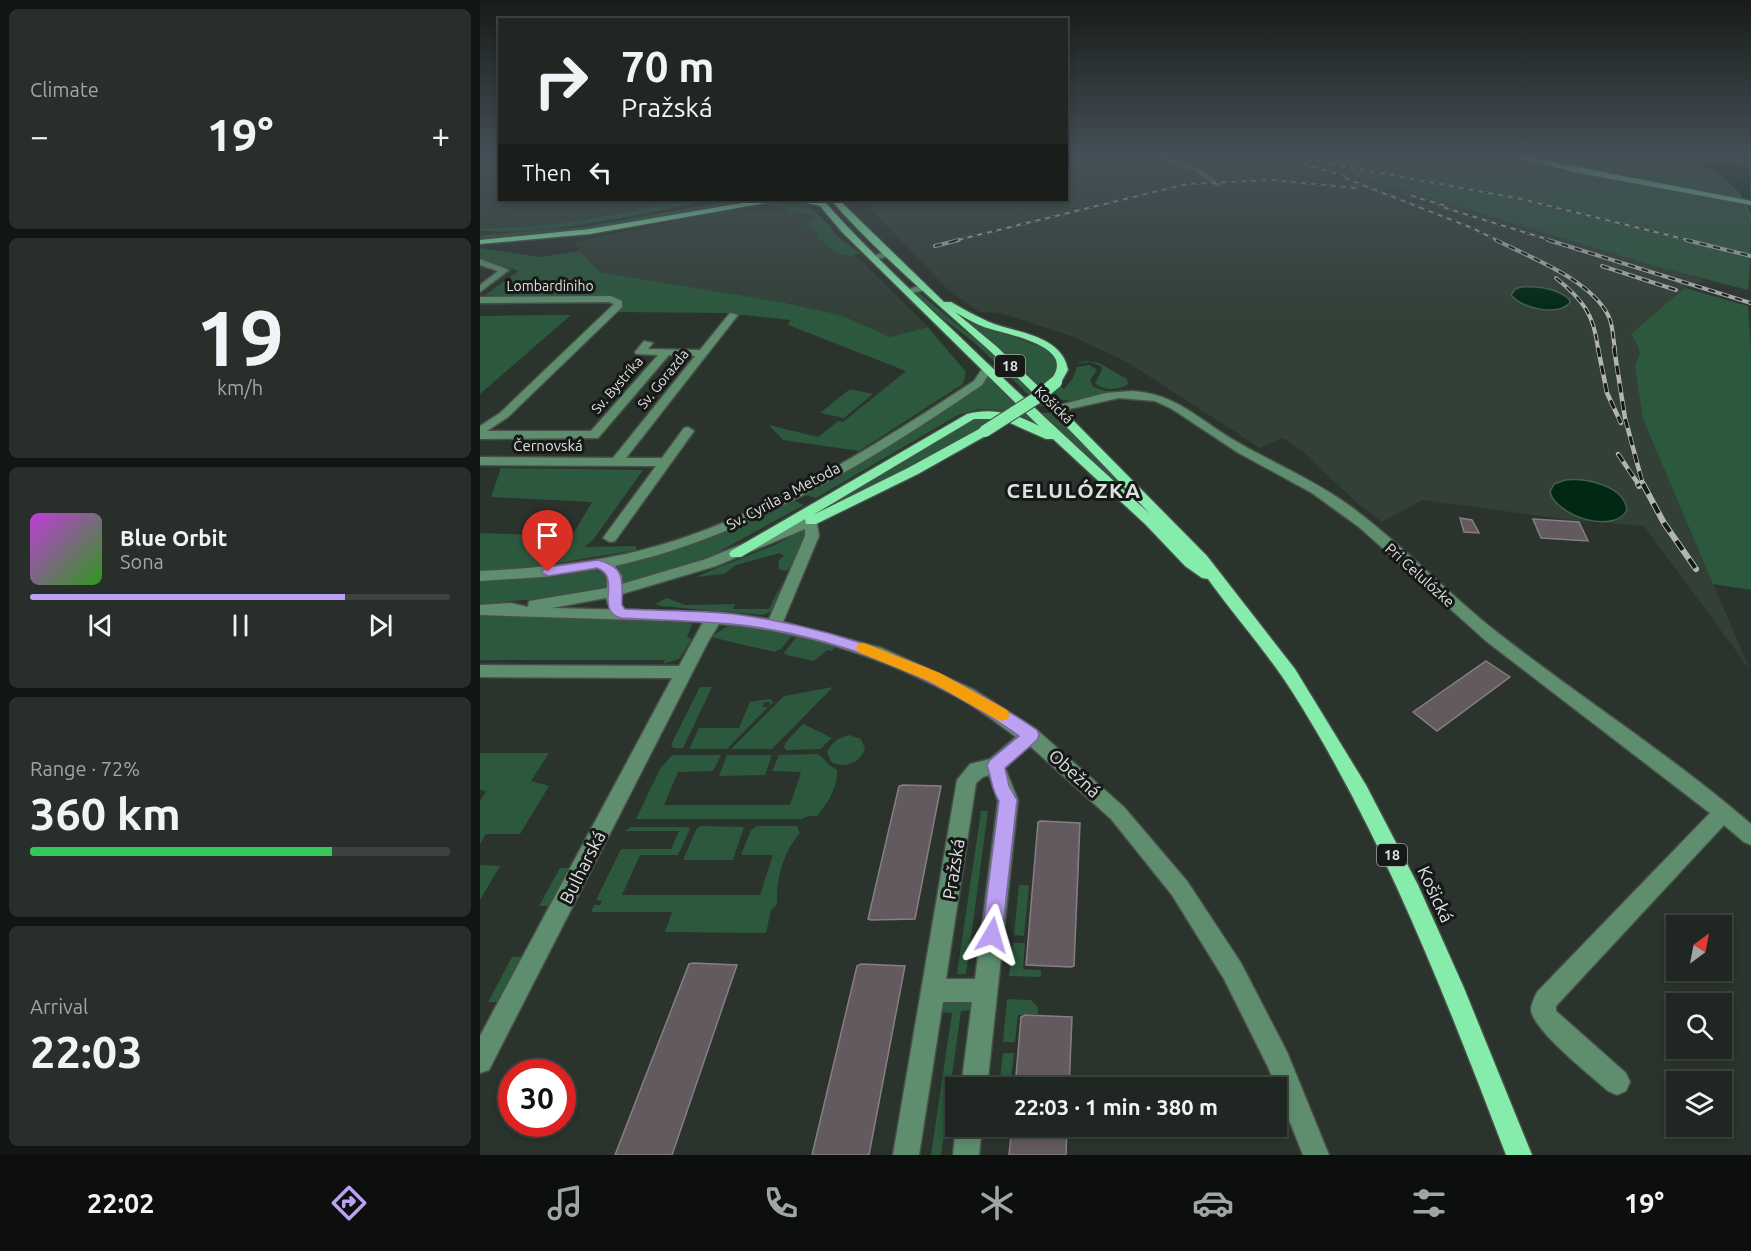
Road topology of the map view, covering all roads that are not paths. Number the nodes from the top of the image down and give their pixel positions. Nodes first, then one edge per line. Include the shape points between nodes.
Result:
1 (673, 210) edge
2 (714, 210) edge
3 (829, 210) edge
4 (846, 210) edge
5 (480, 234) edge
6 (480, 242) edge
7 (888, 254) junction
8 (873, 257) junction
9 (480, 262) edge
10 (923, 288) junction
11 (480, 290) edge
12 (907, 291) junction
13 (933, 297) junction
14 (480, 300) edge
15 (733, 315) dead end
16 (648, 343) dead end
17 (666, 352) junction
18 (703, 353) junction
19 (988, 368) junction
20 (1027, 407) junction
21 (1056, 409) junction
22 (688, 431) dead end
23 (480, 433) edge
24 (1068, 446) junction
25 (480, 461) edge
26 (616, 462) junction
27 (666, 462) junction
28 (812, 521) junction
29 (610, 538) dead end
30 (736, 554) junction
31 (598, 564) junction
32 (480, 576) edge
33 (1217, 582) junction
34 (615, 592) junction
35 (480, 610) edge
36 (501, 610) junction
37 (621, 614) junction
38 (715, 617) junction
39 (774, 625) junction
40 (480, 671) edge
41 (684, 672) junction
42 (1031, 735) junction
43 (996, 766) junction
44 (1724, 812) junction
45 (1751, 836) edge
46 (933, 990) junction
47 (985, 991) junction
48 (480, 1061) edge
49 (975, 1077) edge
50 (1617, 1082) dead end
51 (968, 1137) edge
52 (906, 1155) edge
53 (966, 1155) edge
54 (1316, 1155) edge
55 (1519, 1155) edge

1 - 5 main road via 575,227
2 - 6 main road via 614,229
3 - 8 main road, Košická / 18
4 - 7 main road, Košická / 18
7 - 8 street
7 - 10 main road, Košická / 18
8 - 12 main road, Košická / 18
9 - 11 street via 505,270
10 - 12 street
10 - 13 main road, Košická / 18
12 - 19 main road, Košická / 18
13 - 21 main road, Košická / 18
13 - 28 main road, bridge via 1054,350 1063,367 1056,382 985,430
14 - 23 street, Lombardiniho via 610,299 619,303 506,413
15 - 18 street, Sv. Gorazda
16 - 17 street via 640,352
17 - 18 street
17 - 23 street, Sv. Bystríka via 594,435
18 - 26 street, Sv. Gorazda
19 - 20 main road, Košická / 18
19 - 31 street, Sv. Cyrila a Metoda via 969,389 795,494 682,542
20 - 21 main road
20 - 24 main road, Košická / 18
21 - 33 main road, Košická / 18 via 1202,559
21 - 44 street, Pri Celulózke via 1119,395 1160,399 1245,452 1318,491 1360,521 1491,637
22 - 27 street
24 - 30 main road via 1006,415 971,416
24 - 33 main road, Košická / 18 via 1190,563
25 - 26 street, Černovská
26 - 27 street, Černovská
27 - 29 street
28 - 30 street, Sv. Cyrila a Metoda
28 - 39 street via 812,536
30 - 34 street, Sv. Cyrila a Metoda
31 - 32 street, Sv. Cyrila a Metoda
31 - 34 street via 609,568 615,576
33 - 55 main road, Košická / 18 via 1285,667 1366,804 1435,948
34 - 36 street, Sv. Cyrila a Metoda
34 - 37 street via 615,606
35 - 36 street, Sv. Cyrila a Metoda
36 - 37 street, Obežná
37 - 38 street, Obežná
38 - 39 street, Obežná
38 - 41 street, Bulharská
39 - 42 street, Obežná via 855,645 906,664 967,694
40 - 41 street
41 - 48 street, Bulharská
42 - 43 street, Pražská
42 - 54 street, Obežná via 1062,758 1145,842 1210,929 1261,1020
43 - 46 street, Pražská via 976,770 967,780
43 - 47 street via 1000,788 1008,800
44 - 45 street, Pri Celulózke
44 - 50 street via 1545,1000 1547,1019
46 - 47 street
46 - 52 street, Pražská
47 - 49 street
51 - 53 street

